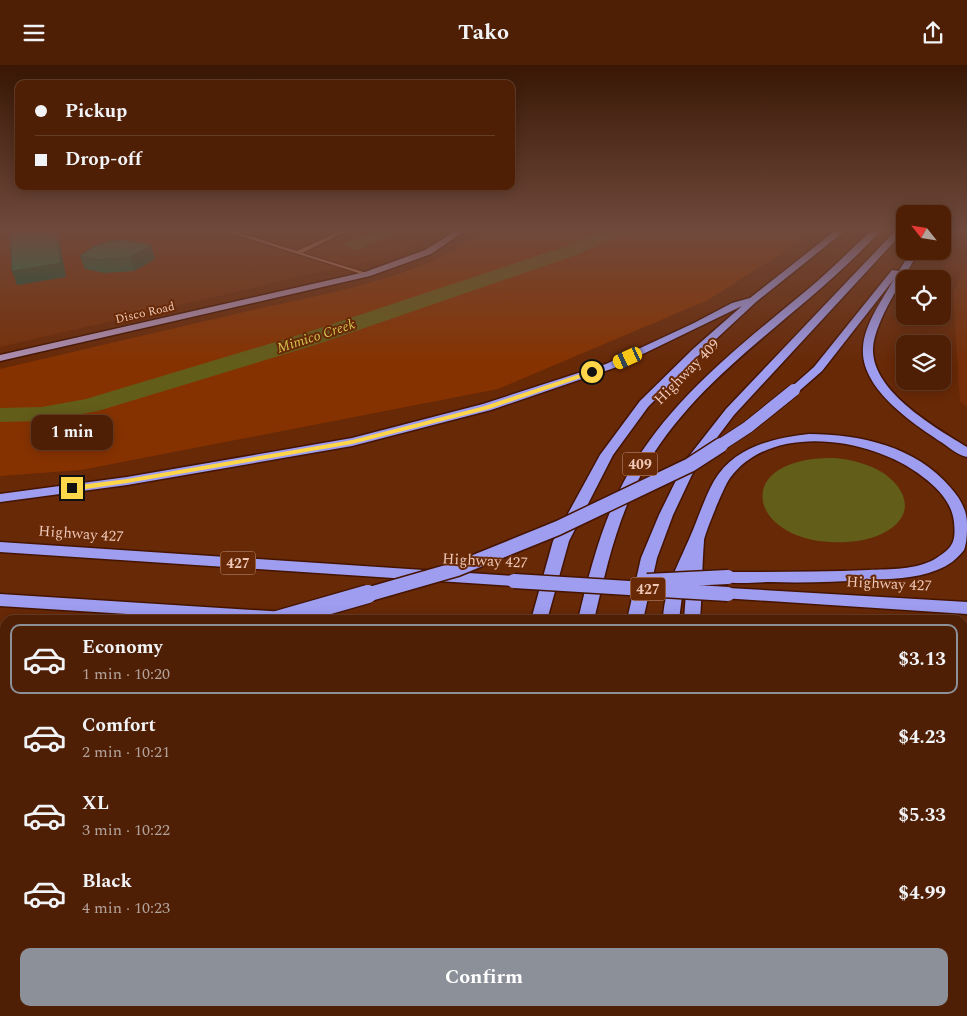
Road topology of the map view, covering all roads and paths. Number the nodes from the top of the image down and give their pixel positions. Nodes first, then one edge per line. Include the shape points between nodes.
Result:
1 (786, 274) edge
2 (828, 274) edge
3 (860, 274) edge
4 (894, 274) edge
5 (901, 274) edge
6 (367, 275) edge
7 (753, 300) junction
8 (0, 359) edge
9 (967, 453) edge
10 (0, 498) edge
11 (698, 538) junction
12 (0, 547) edge
13 (568, 584) junction
14 (0, 600) edge
15 (967, 608) edge
16 (238, 615) edge
17 (295, 615) edge
18 (540, 615) edge
19 (587, 615) edge
20 (637, 615) edge
21 (671, 615) edge
22 (692, 615) edge

1 - 7 highway
2 - 19 highway, Highway 409 / 409 via 694,393 666,425 620,503 602,551
3 - 20 highway via 730,412 691,463 649,558
4 - 17 highway, bridge via 818,369 748,427 690,465 558,528 456,569
5 - 9 highway via 871,335 868,351 876,377 892,398
6 - 8 main road, Disco Road
7 - 10 highway via 735,305 610,366 487,407 352,442 127,481
7 - 18 highway via 644,404 607,455 561,541
11 - 13 highway, bridge via 723,477 734,466 761,448 800,439 859,441 898,454 943,479 957,493 966,510 966,530 962,541 950,555 932,567 891,574 835,577 728,577
11 - 21 highway via 684,564 670,606
11 - 22 highway
12 - 13 highway, Highway 427 / 427, bridge
13 - 15 highway, Highway 427 / 427, bridge
14 - 16 highway

